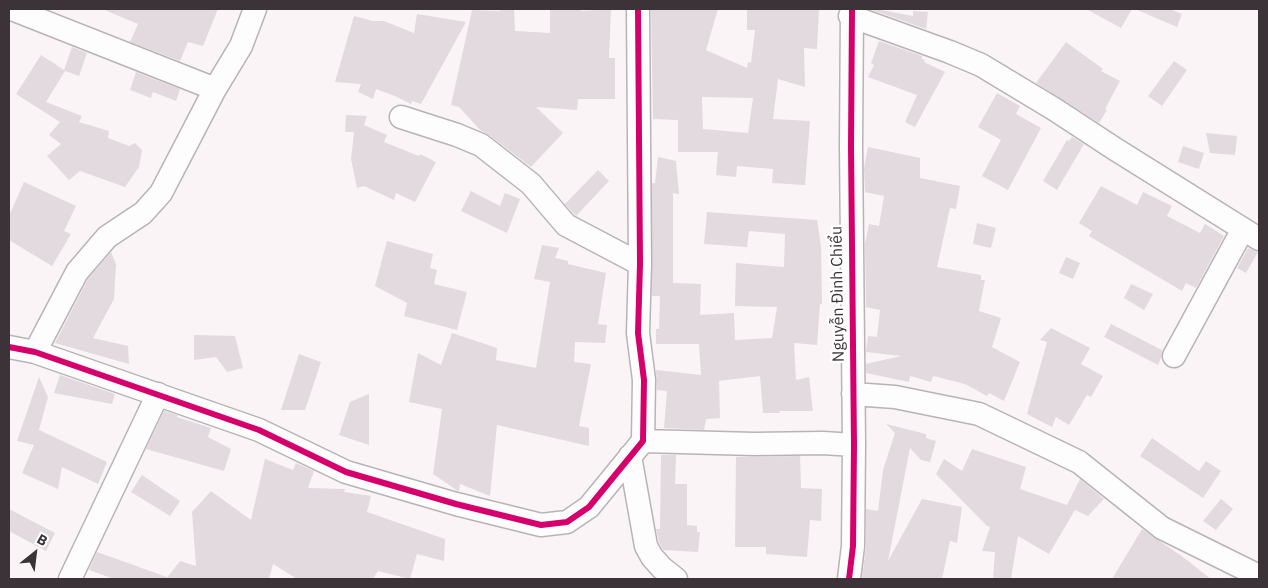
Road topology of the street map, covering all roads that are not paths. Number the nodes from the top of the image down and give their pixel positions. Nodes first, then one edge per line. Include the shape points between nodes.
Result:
1 (12, 9) edge
2 (255, 9) edge
3 (638, 9) edge
4 (851, 13) edge
5 (215, 89) junction
6 (401, 117) dead end
7 (1251, 234) edge
8 (640, 264) junction
9 (9, 347) edge
10 (35, 352) junction
11 (1174, 356) dead end
12 (158, 394) junction
13 (853, 394) junction
14 (854, 445) junction
15 (637, 449) junction
16 (1259, 576) edge
17 (70, 579) edge
18 (676, 579) edge
19 (849, 579) edge

1 - 5 street
2 - 5 street via 241,46
3 - 8 street
4 - 7 street via 981,65
4 - 13 street, Nguyễn Đình Chiểu
5 - 10 street via 161,192 143,213 107,237 77,272
6 - 8 street via 481,144 531,184 566,225
7 - 11 street
8 - 15 street via 638,333 644,380
9 - 10 street
10 - 12 street
12 - 15 street via 259,430 346,472 541,526 567,522 589,507
12 - 17 street
13 - 14 street, Nguyễn Đình Chiểu
13 - 16 street via 895,397 978,414 1079,462 1162,528
14 - 15 street via 754,444
14 - 19 street, Nguyễn Đình Chiểu via 853,546
15 - 18 street via 646,546 652,557

